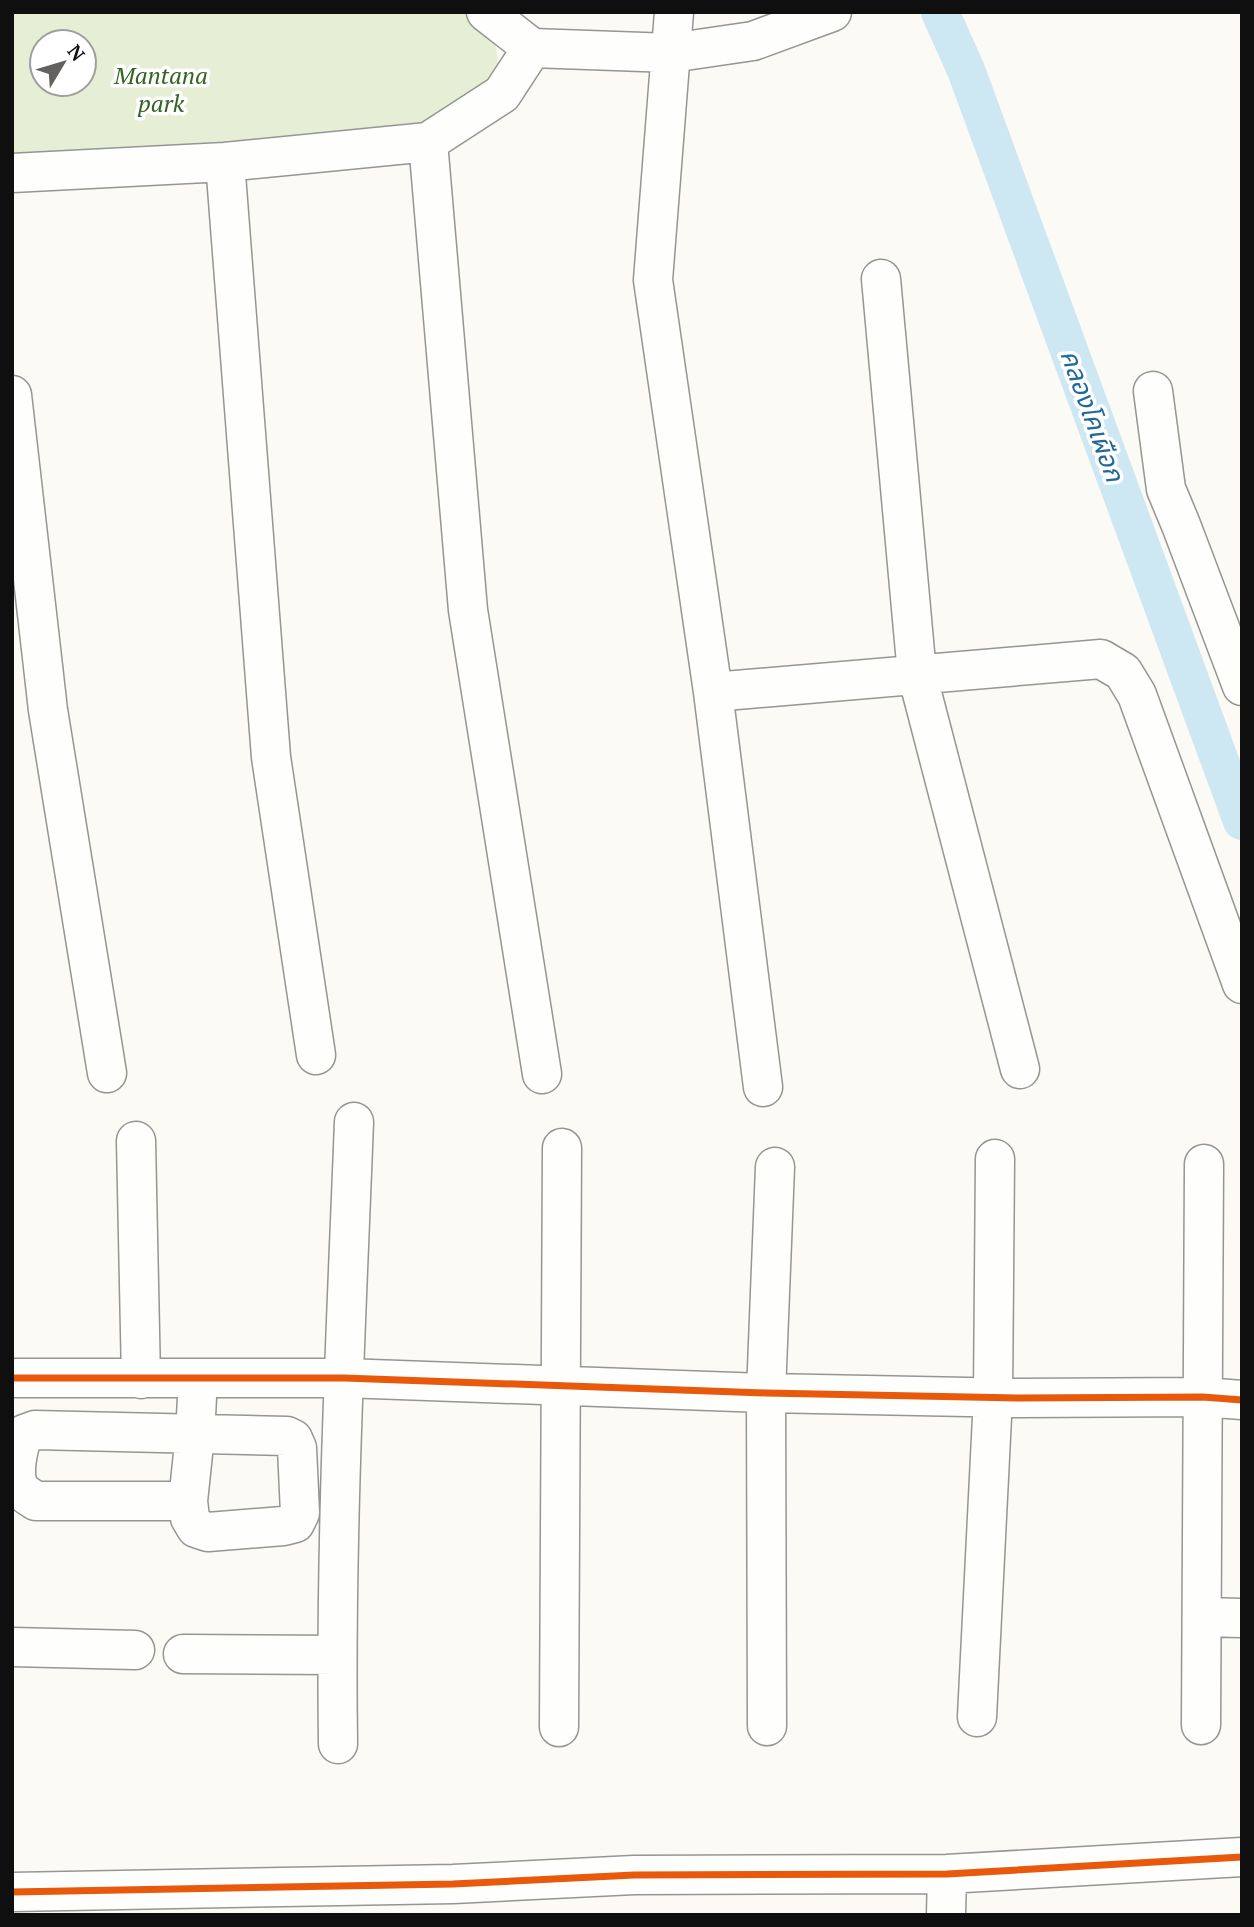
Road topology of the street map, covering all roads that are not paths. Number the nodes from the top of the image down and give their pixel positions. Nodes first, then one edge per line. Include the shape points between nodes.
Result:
1 (486, 12) edge
2 (674, 12) edge
3 (832, 12) edge
4 (532, 48) junction
5 (671, 53) junction
6 (428, 142) junction
7 (225, 162) junction
8 (12, 173) edge
9 (881, 279) dead end
10 (1153, 391) dead end
11 (12, 395) edge
12 (917, 674) junction
13 (1242, 686) edge
14 (713, 692) junction
15 (1242, 984) edge
16 (316, 1055) dead end
17 (1020, 1069) dead end
18 (107, 1073) dead end
19 (542, 1073) dead end
20 (763, 1087) dead end
21 (354, 1122) dead end
22 (136, 1141) dead end
23 (562, 1148) dead end
24 (995, 1159) dead end
25 (1204, 1164) dead end
26 (775, 1167) dead end
27 (12, 1378) edge
28 (198, 1378) junction
29 (344, 1378) junction
30 (141, 1379) junction
31 (560, 1387) junction
32 (766, 1393) junction
33 (1203, 1396) junction
34 (993, 1398) junction
35 (1242, 1400) edge
36 (195, 1435) junction
37 (188, 1501) junction
38 (1202, 1617) junction
39 (1242, 1618) edge
40 (12, 1647) edge
41 (135, 1650) dead end
42 (183, 1654) dead end
43 (337, 1655) junction
44 (977, 1717) dead end
45 (1201, 1725) dead end
46 (766, 1726) dead end
47 (559, 1727) dead end
48 (338, 1744) dead end
49 (1242, 1857) edge
50 (947, 1874) junction
51 (12, 1892) edge
52 (946, 1915) edge

1 - 4 street
2 - 5 street
3 - 5 street via 753,41
4 - 5 street
4 - 6 street via 502,94
5 - 14 street via 653,280
6 - 7 street
6 - 19 street via 468,610
7 - 8 street
7 - 16 street via 271,757
9 - 12 street
10 - 13 street via 1166,489
11 - 18 street via 48,710
12 - 14 street
12 - 15 street via 1101,659 1123,672 1137,695
12 - 17 street
14 - 20 street
21 - 29 street
22 - 30 street
23 - 31 street
24 - 34 street
25 - 33 street
26 - 32 street
27 - 30 street
28 - 29 street
28 - 30 street
28 - 36 street
29 - 31 street
29 - 43 street
31 - 32 street
31 - 47 street
32 - 34 street
32 - 46 street
33 - 34 street
33 - 35 street
33 - 38 street
34 - 44 street
36 - 37 street
36 - 37 street via 293,1439 300,1513 295,1522 284,1526 208,1532 195,1528
36 - 37 street via 35,1430 24,1434 16,1473 20,1490 36,1501
38 - 39 street
38 - 45 street
40 - 41 street
42 - 43 street
43 - 48 street
49 - 50 street
50 - 51 street via 634,1875 453,1884
50 - 52 street

